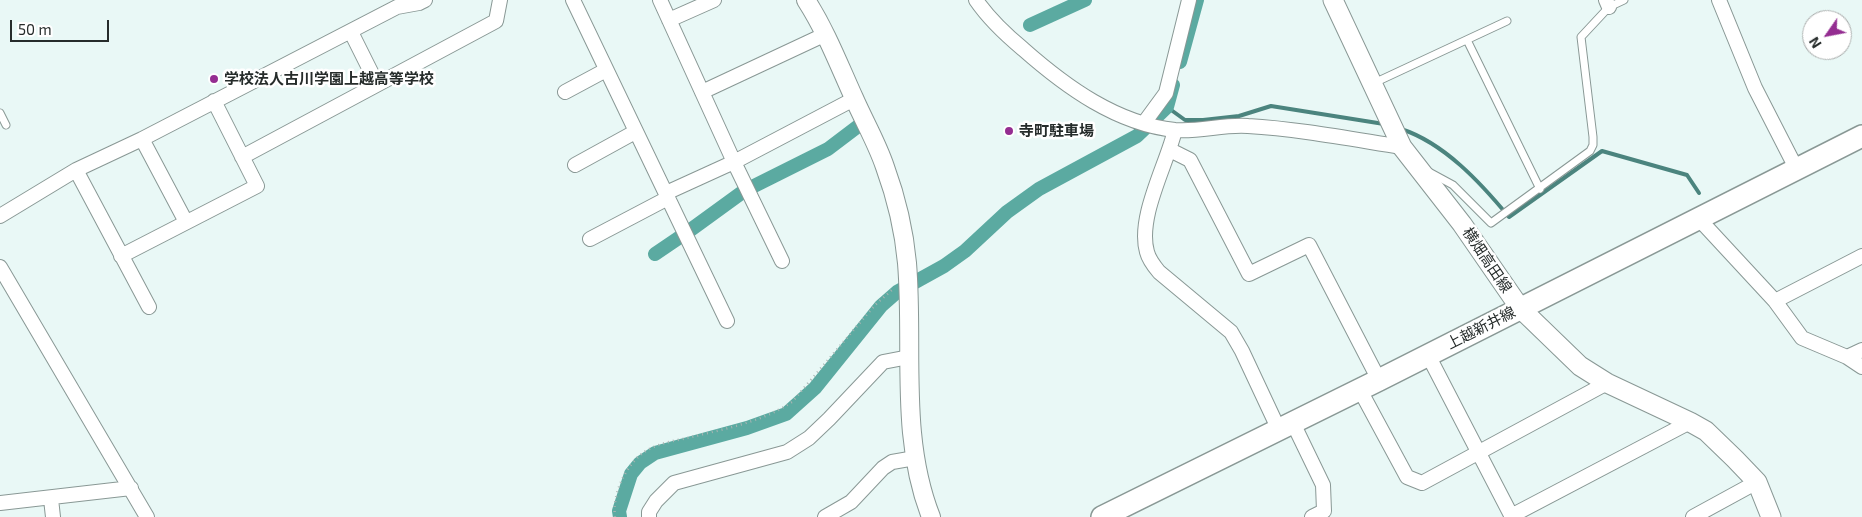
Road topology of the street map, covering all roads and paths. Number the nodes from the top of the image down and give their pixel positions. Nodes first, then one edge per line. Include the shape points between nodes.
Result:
1 (425, 0) edge
2 (500, 0) edge
3 (573, 0) edge
4 (660, 0) edge
5 (714, 0) edge
6 (806, 0) edge
7 (976, 0) edge
8 (1189, 0) edge
9 (1332, 0) edge
10 (1624, 0) edge
11 (1719, 0) edge
12 (1607, 4) edge
13 (669, 20) junction
14 (1507, 20) dead end
15 (351, 32) junction
16 (826, 34) junction
17 (1467, 40) junction
18 (606, 70) junction
19 (377, 84) junction
20 (1372, 84) junction
21 (565, 92) dead end
22 (702, 92) junction
23 (854, 99) junction
24 (214, 101) junction
25 (0, 113) edge
26 (1144, 123) junction
27 (6, 125) dead end
28 (1175, 130) junction
29 (636, 132) junction
30 (1862, 136) edge
31 (142, 139) junction
32 (1402, 147) junction
33 (1170, 150) junction
34 (242, 157) junction
35 (734, 162) junction
36 (575, 165) dead end
37 (1418, 166) junction
38 (1796, 168) junction
39 (76, 170) junction
40 (1540, 189) junction
41 (667, 196) junction
42 (0, 216) edge
43 (1699, 219) junction
44 (186, 222) junction
45 (590, 239) dead end
46 (121, 256) junction
47 (1862, 256) edge
48 (782, 261) dead end
49 (0, 267) edge
50 (908, 280) junction
51 (1775, 301) junction
52 (149, 307) dead end
53 (1520, 308) junction
54 (727, 321) dead end
55 (1862, 350) edge
56 (1428, 355) junction
57 (909, 357) junction
58 (1847, 357) junction
59 (1862, 367) edge
60 (1379, 380) junction
61 (1606, 383) junction
62 (1360, 390) junction
63 (1690, 422) junction
64 (1286, 426) junction
65 (1478, 453) junction
66 (915, 458) junction
67 (1757, 482) junction
68 (131, 488) junction
69 (51, 499) junction
70 (0, 503) edge
71 (1321, 515) edge
72 (53, 517) edge
73 (147, 517) edge
74 (614, 517) edge
75 (649, 517) edge
76 (825, 517) edge
77 (931, 517) edge
78 (1102, 517) edge
79 (1512, 517) edge
80 (1693, 517) edge
81 (1771, 517) edge

1 - 15 street via 397,7
2 - 19 street via 496,21
3 - 18 street
4 - 13 street
5 - 13 street
6 - 16 street
7 - 26 street via 994,24 1072,89
8 - 26 street via 1166,93
9 - 20 main road, 横畑高田線
10 - 12 lane
11 - 38 street via 1755,88
12 - 40 lane via 1581,37 1593,145 1590,151
13 - 22 street
14 - 17 lane
15 - 19 street
15 - 24 street
16 - 22 street
16 - 23 street
17 - 20 lane
17 - 40 lane
18 - 21 street
18 - 29 street
19 - 34 street
20 - 32 main road, 横畑高田線
22 - 35 street
23 - 35 street
23 - 50 street via 891,182 902,228
24 - 31 street
24 - 34 street
25 - 27 lane
26 - 28 street
28 - 32 street via 1245,125
28 - 33 street
29 - 36 street
29 - 41 street
30 - 38 main road, 上越新井線
31 - 39 street
31 - 44 street
32 - 37 main road, 横畑高田線
33 - 60 street via 1190,160 1249,274 1309,245
33 - 64 street via 1150,204 1147,254 1159,272 1231,332
34 - 44 street via 257,186
35 - 41 street
35 - 48 street
37 - 40 lane via 1453,185 1491,223
37 - 53 main road, 横畑高田線
38 - 43 main road, 上越新井線
39 - 42 street
39 - 46 street
41 - 45 street
41 - 54 street
43 - 51 street
43 - 53 main road, 上越新井線
44 - 46 street
46 - 52 street
47 - 51 street
49 - 68 street
50 - 57 street
50 - 74 path via 875,305 792,402 749,422 678,440 643,453 629,467 619,488 613,508
51 - 58 street via 1802,338
53 - 56 main road, 上越新井線
53 - 61 main road, 横畑高田線 via 1580,366
55 - 58 street
56 - 60 main road, 上越新井線
56 - 65 street
57 - 66 street
57 - 75 street via 883,362 809,438 787,452 674,483 656,502
58 - 59 street
60 - 62 main road, 上越新井線
61 - 63 main road, 横畑高田線
61 - 65 street
62 - 64 main road, 上越新井線
62 - 65 street via 1407,477 1422,483
63 - 67 main road, 横畑高田線 via 1706,431
63 - 79 street
64 - 71 street via 1323,485
64 - 78 main road, 上越新井線
65 - 79 street
66 - 76 street via 892,462 851,502
66 - 77 street
67 - 80 street
67 - 81 main road, 横畑高田線
68 - 69 street
68 - 73 street
69 - 70 street
69 - 72 street

